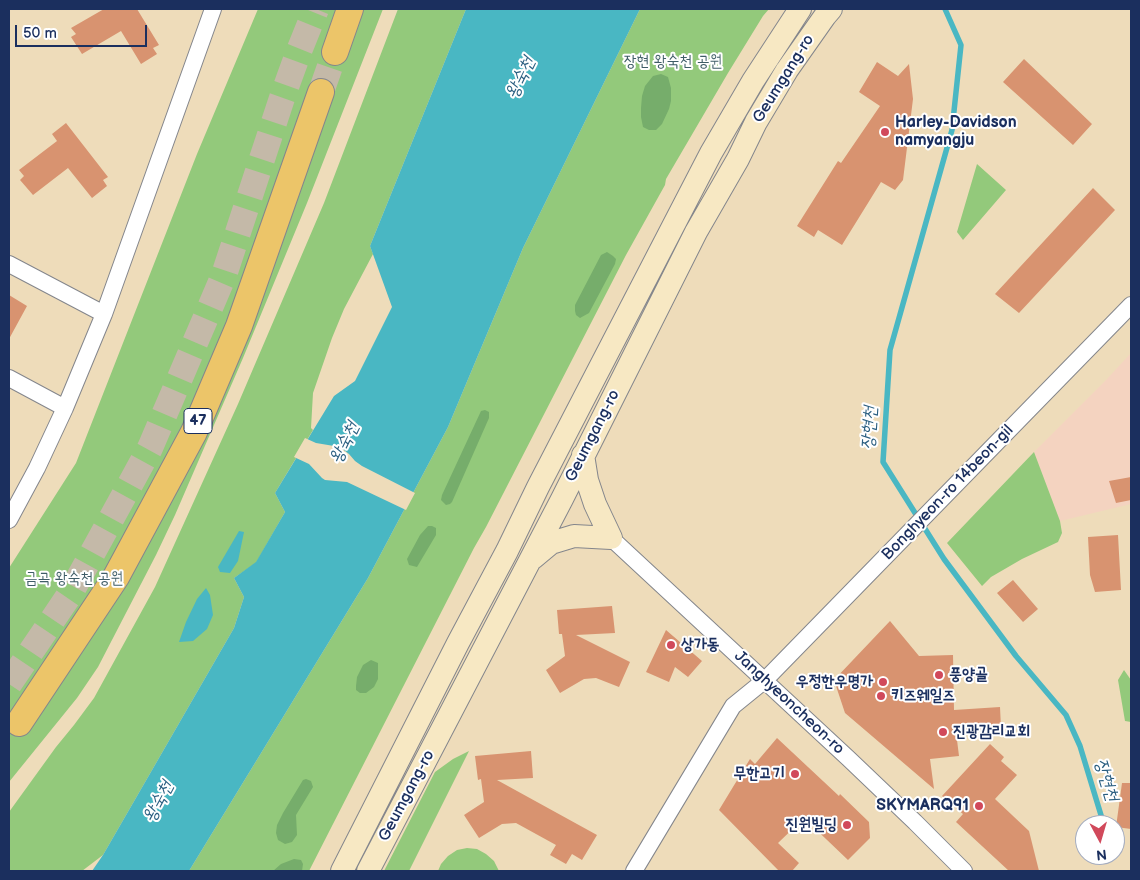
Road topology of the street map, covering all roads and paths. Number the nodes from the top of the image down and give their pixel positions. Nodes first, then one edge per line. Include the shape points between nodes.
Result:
1 (213, 9) edge
2 (350, 9) edge
3 (800, 9) edge
4 (831, 9) edge
5 (335, 52) tunnel mouth
6 (320, 92) tunnel mouth
7 (9, 264) edge
8 (1131, 305) edge
9 (104, 314) junction
10 (9, 378) edge
11 (65, 408) junction
12 (583, 455) junction
13 (9, 520) edge
14 (611, 538) junction
15 (530, 560) junction
16 (765, 680) junction
17 (20, 723) dead end
18 (342, 871) edge
19 (368, 871) edge
20 (634, 871) edge
21 (964, 871) edge

1 - 9 street
2 - 5 highway
3 - 18 main road, Geumgang-ro via 711,153
4 - 12 main road, Geumgang-ro via 787,70 756,122 696,232
6 - 17 highway, 47 via 239,326 194,432 116,577
7 - 9 street
8 - 16 street, Bonghyeon-ro 14beon-gil
9 - 11 street
10 - 11 street
11 - 13 street via 38,468
12 - 14 main road via 595,504
12 - 15 main road, Geumgang-ro
14 - 15 main road via 574,536 551,543
14 - 16 street, Janghyeoncheon-ro
15 - 19 main road, Geumgang-ro
16 - 20 street, Bonghyeon-ro 14beon-gil via 733,706
16 - 21 street, Janghyeoncheon-ro

